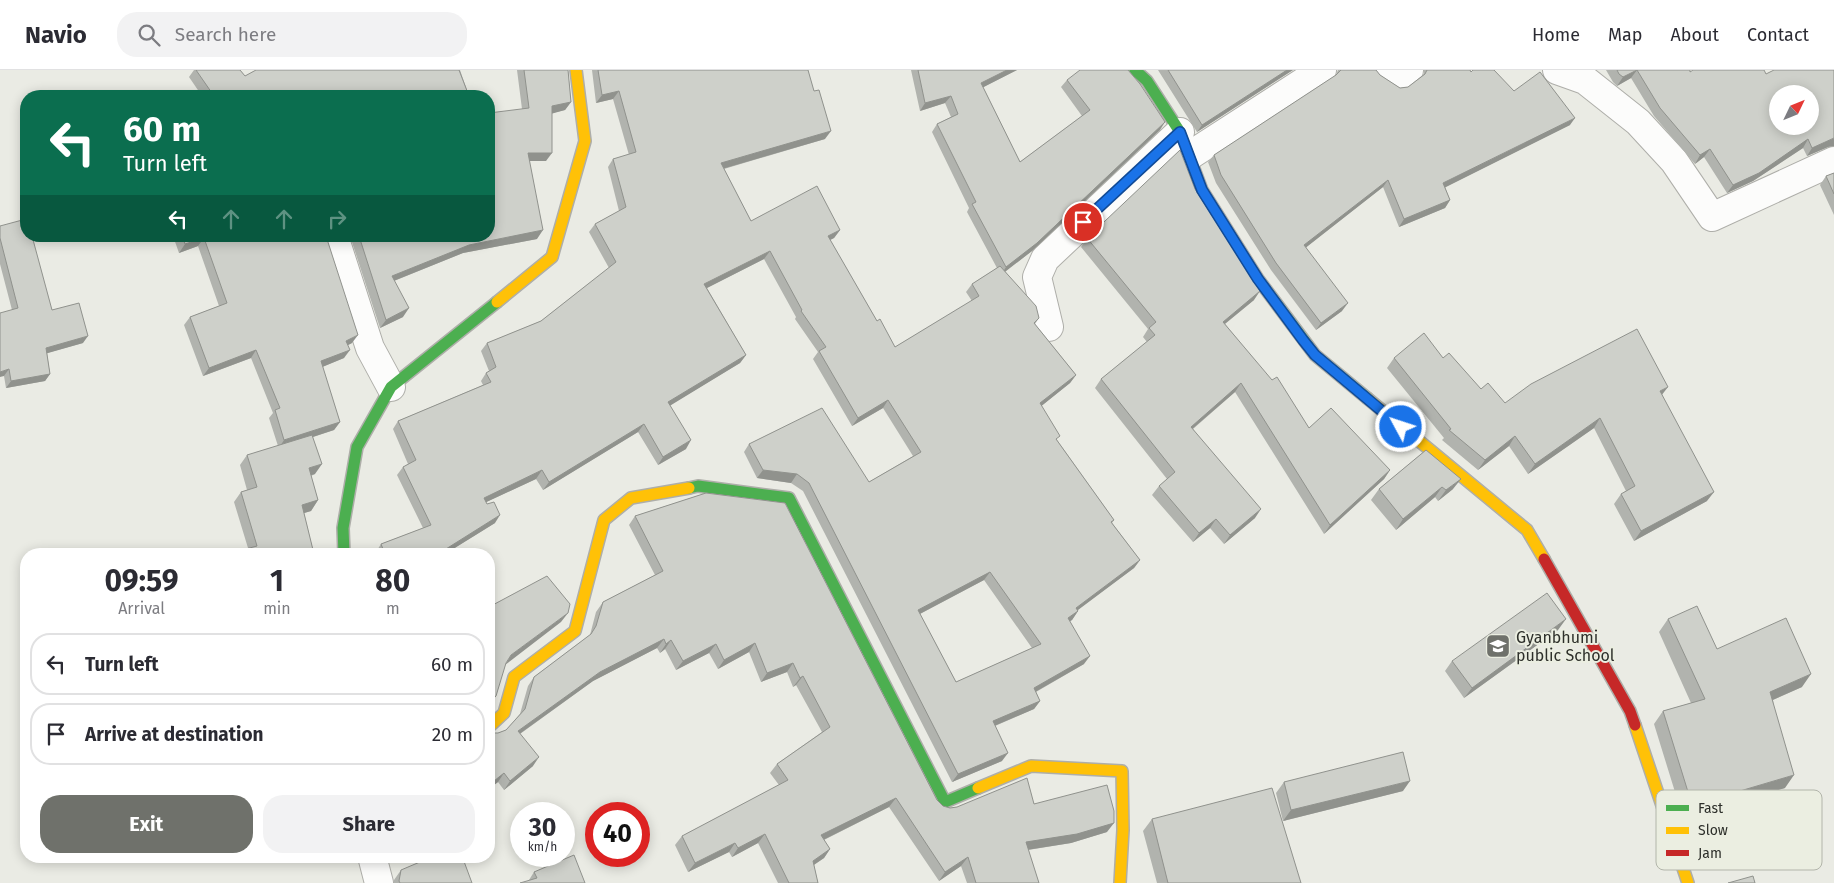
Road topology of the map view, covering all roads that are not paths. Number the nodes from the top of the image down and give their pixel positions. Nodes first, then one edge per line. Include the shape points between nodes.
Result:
1 (576, 70) edge
2 (1322, 70) edge
3 (1384, 70) edge
4 (1409, 70) edge
5 (1557, 70) edge
6 (1147, 74) edge
7 (1185, 144) junction
8 (1834, 161) edge
9 (336, 242) edge
10 (1049, 327) dead end
11 (391, 386) junction
12 (344, 548) edge
13 (495, 721) edge
14 (1657, 790) edge
15 (374, 863) edge
16 (1684, 870) edge
17 (379, 883) edge
18 (1120, 883) edge
19 (1688, 883) edge

1 - 11 street via 585,141 552,257
2 - 7 street
3 - 4 street via 1398,80
5 - 8 street via 1585,80 1638,122 1674,162 1712,217
6 - 7 street
7 - 10 street via 1046,258 1037,277
7 - 14 street via 1202,190 1258,279 1315,355 1528,530 1630,711
9 - 11 street via 370,348
11 - 12 street via 357,446 344,528
13 - 18 street via 504,713 514,677 575,631 604,520 631,498 698,486 789,498 945,802 1031,766 1122,771
15 - 17 street
16 - 19 street

